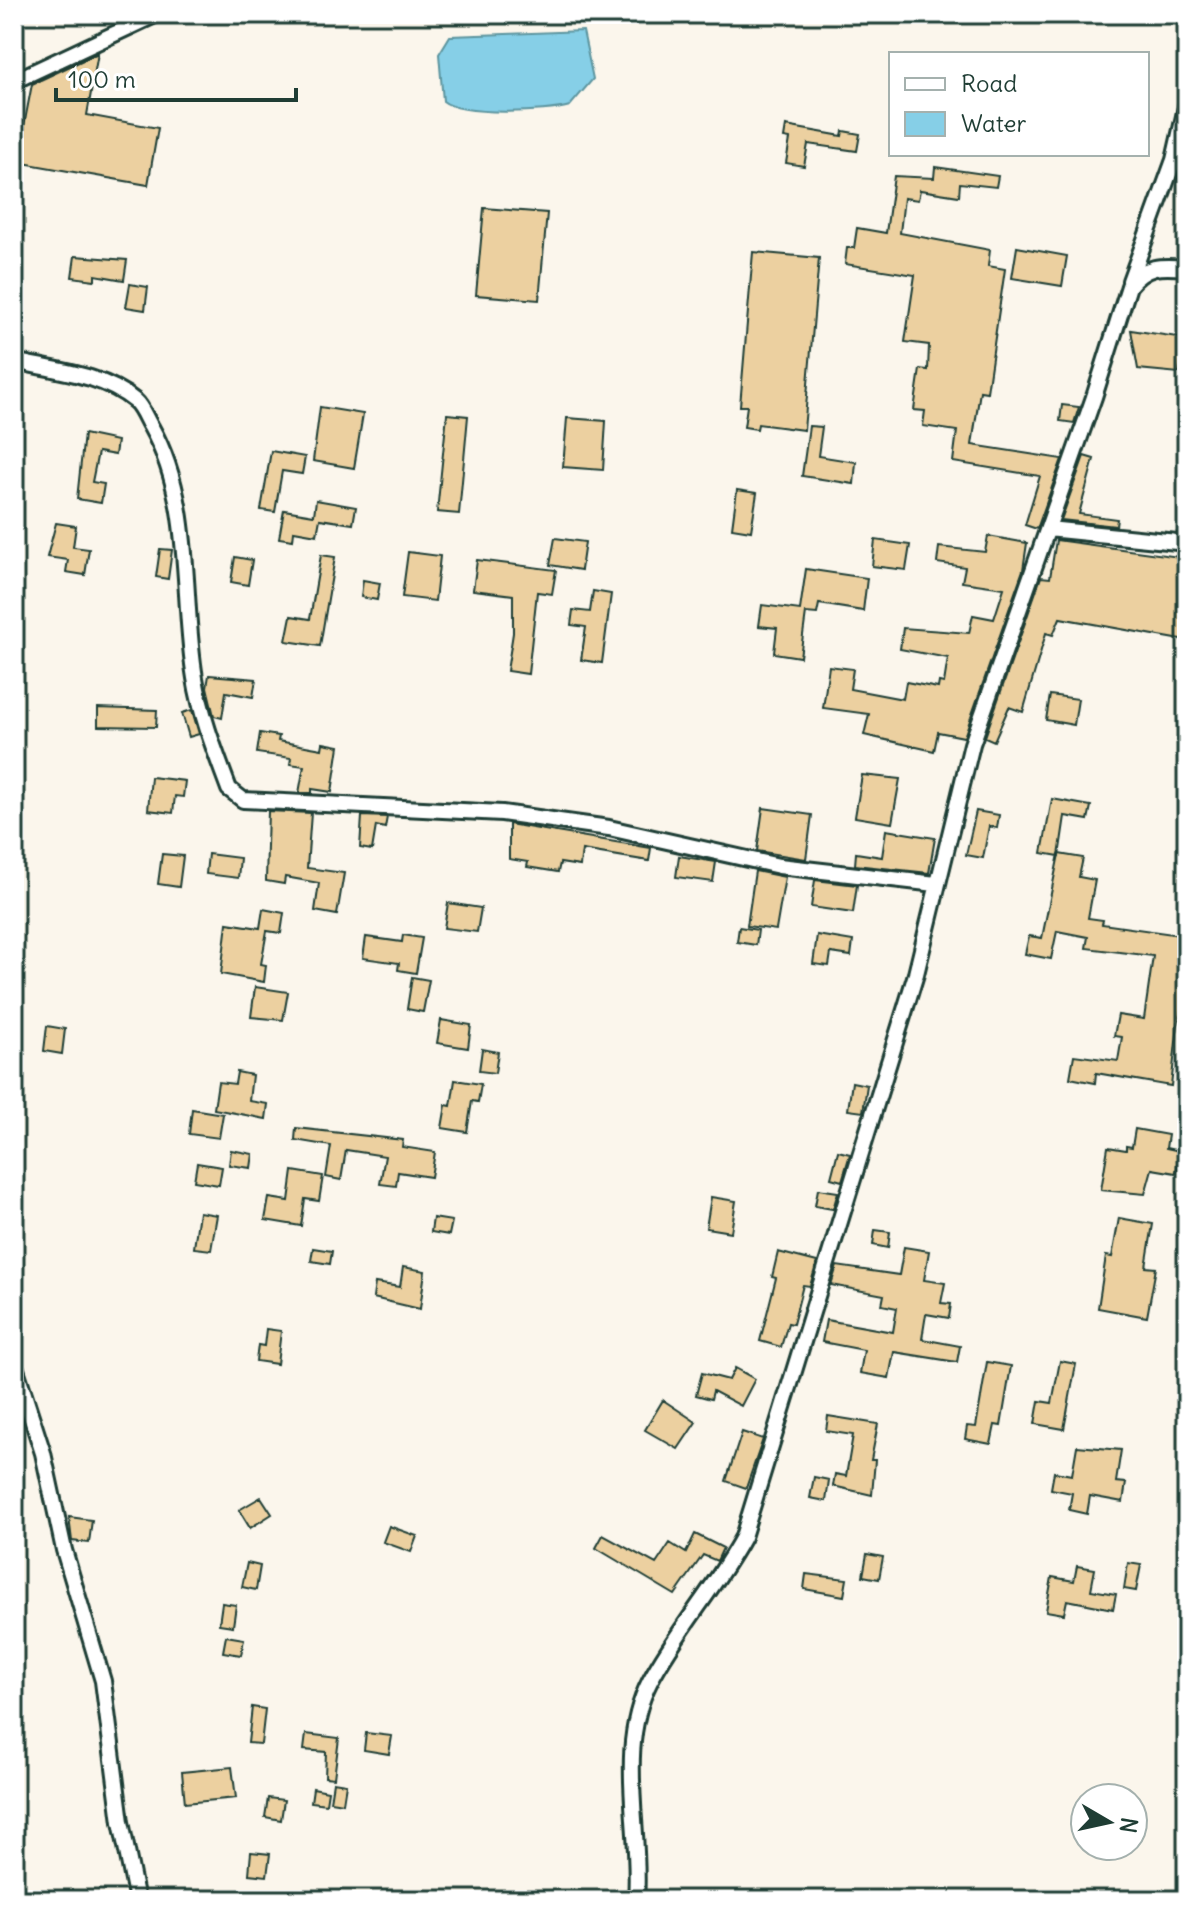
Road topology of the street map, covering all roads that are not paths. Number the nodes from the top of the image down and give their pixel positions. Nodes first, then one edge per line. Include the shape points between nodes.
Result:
1 (157, 14) edge
2 (14, 81) edge
3 (1187, 103) edge
4 (1187, 268) edge
5 (1129, 286) junction
6 (14, 361) edge
7 (1048, 529) junction
8 (1187, 543) edge
9 (936, 884) junction
10 (14, 1363) edge
11 (137, 1900) edge
12 (636, 1900) edge

1 - 2 street
3 - 5 street via 1174,160
4 - 5 street via 1149,268
5 - 7 street
6 - 9 street via 106,383 137,403 158,439 184,531 186,619 195,683 229,789 243,800 502,813 609,828 779,866
7 - 8 street
7 - 9 street via 972,744
9 - 12 street via 916,974 743,1537 649,1683 634,1741
10 - 11 street via 103,1681

